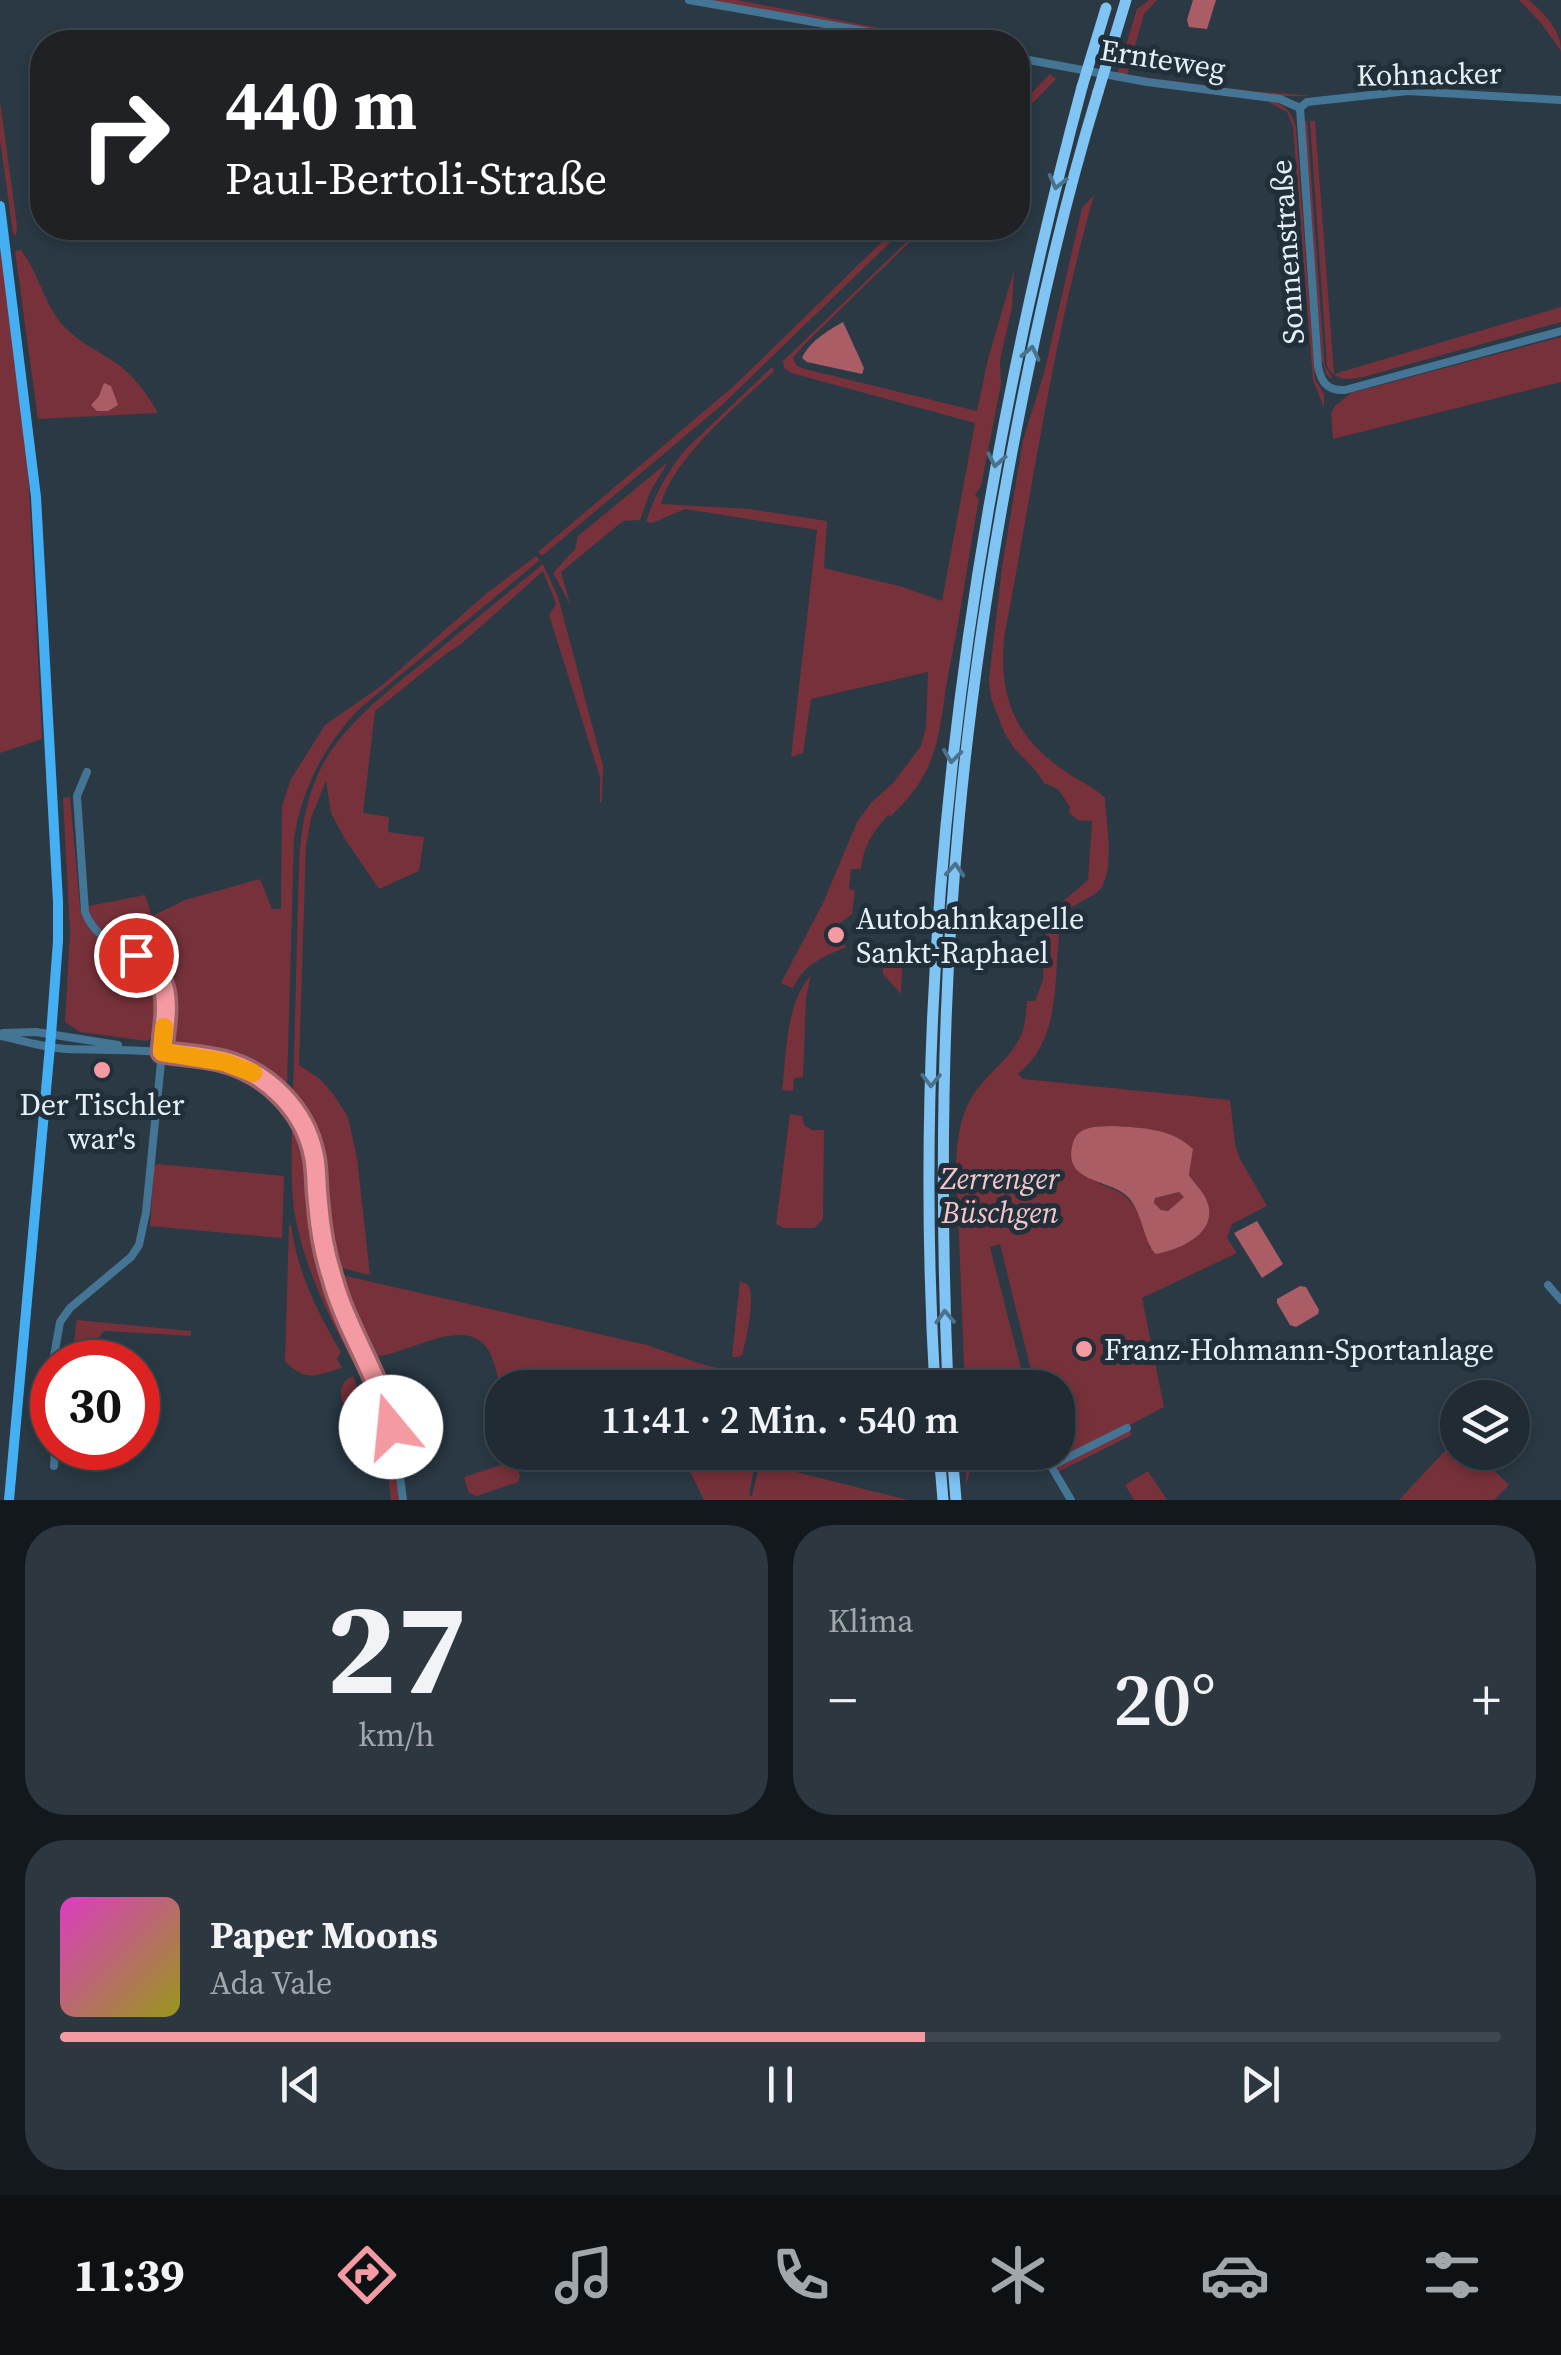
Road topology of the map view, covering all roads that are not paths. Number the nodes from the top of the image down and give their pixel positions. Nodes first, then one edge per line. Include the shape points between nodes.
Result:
1 (689, 0) edge
2 (1126, 0) edge
3 (1108, 4) edge
4 (858, 30) edge
5 (1030, 60) edge
6 (1561, 100) edge
7 (1300, 108) junction
8 (0, 206) edge
9 (1561, 331) edge
10 (87, 772) dead end
11 (0, 1034) edge
12 (50, 1041) junction
13 (162, 1052) junction
14 (1548, 1285) dead end
15 (1561, 1300) edge
16 (55, 1340) edge
17 (934, 1370) edge
18 (947, 1370) edge
19 (1127, 1428) dead end
20 (940, 1470) edge
21 (954, 1470) edge
22 (9, 1500) edge
23 (403, 1500) edge
24 (943, 1500) edge
25 (956, 1500) edge
26 (1071, 1500) edge

1 - 4 street
18 -> 2 highway, bridge via 946,1030 965,758 1029,363 1066,204
3 -> 17 highway, bridge via 1032,286 971,608 938,909 929,1204
5 - 7 street, Ernteweg via 1280,99
6 - 7 street, Kohnacker via 1392,92
7 - 9 street, Sonnenstraße via 1318,366 1331,389 1358,388
8 - 12 main road via 36,497 58,902
10 - 13 street via 77,796 84,912 102,938 146,961 158,976 167,1002
11 - 12 street via 36,1032
12 - 13 street
12 - 22 main road
13 - 16 street via 139,1245 64,1315
13 - 23 street via 251,1072 284,1097 302,1124 314,1156 331,1275 384,1402
14 - 15 street
19 - 26 street via 1052,1466
20 - 24 highway
21 - 25 highway

